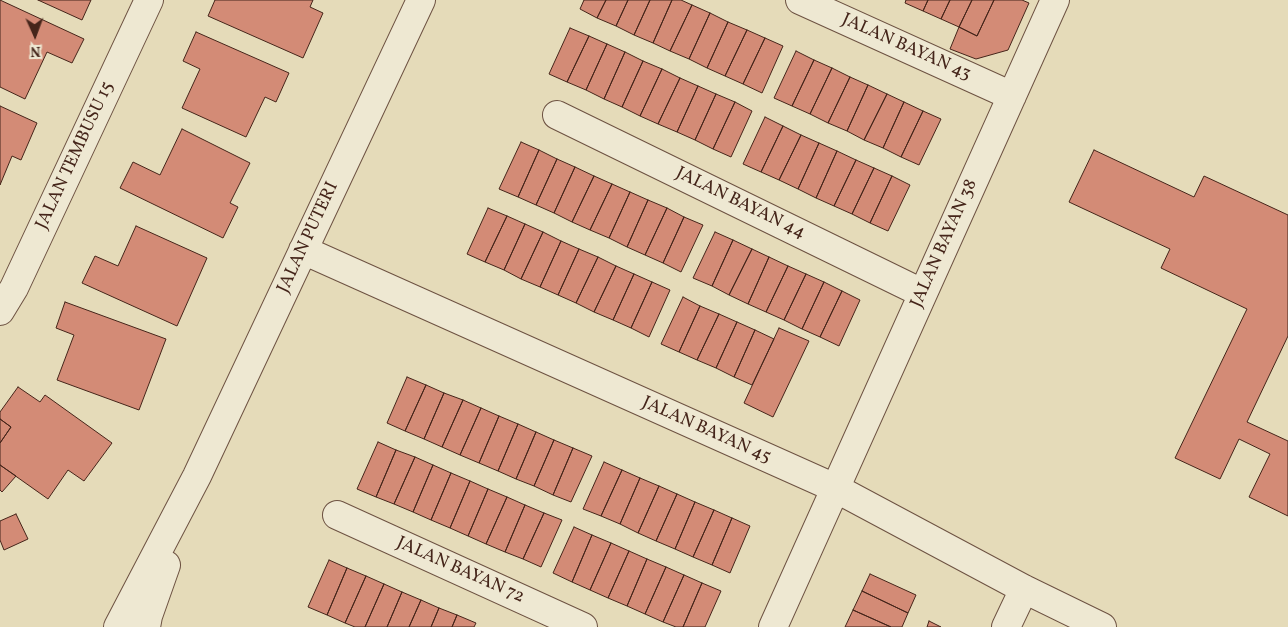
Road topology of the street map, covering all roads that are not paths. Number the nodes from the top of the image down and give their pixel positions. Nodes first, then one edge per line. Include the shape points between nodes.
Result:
1 (149, 0) edge
2 (421, 0) edge
3 (800, 0) edge
4 (1055, 0) edge
5 (1012, 96) junction
6 (557, 115) dead end
7 (303, 250) junction
8 (922, 293) junction
9 (0, 311) edge
10 (198, 476) junction
11 (835, 488) junction
12 (337, 515) dead end
13 (1024, 589) junction
14 (118, 627) edge
15 (146, 627) edge
16 (583, 627) edge
17 (773, 627) edge
18 (1006, 627) edge
19 (1102, 627) edge

1 - 9 street, JALAN TEMBUSU 15 via 14,288
2 - 7 street, JALAN PUTERI
3 - 5 street, JALAN BAYAN 43
4 - 5 street, JALAN BAYAN 38
5 - 8 street, JALAN BAYAN 38
6 - 8 street, JALAN BAYAN 44
7 - 10 street, JALAN PUTERI
7 - 11 street, JALAN BAYAN 45
8 - 11 street, JALAN BAYAN 38
10 - 14 street, JALAN PUTERI
10 - 15 street, JALAN PUTERI
11 - 13 street, JALAN BAYAN 45
11 - 17 street, JALAN BAYAN 38
12 - 16 street, JALAN BAYAN 72
13 - 18 street
13 - 19 street, JALAN BAYAN 45

